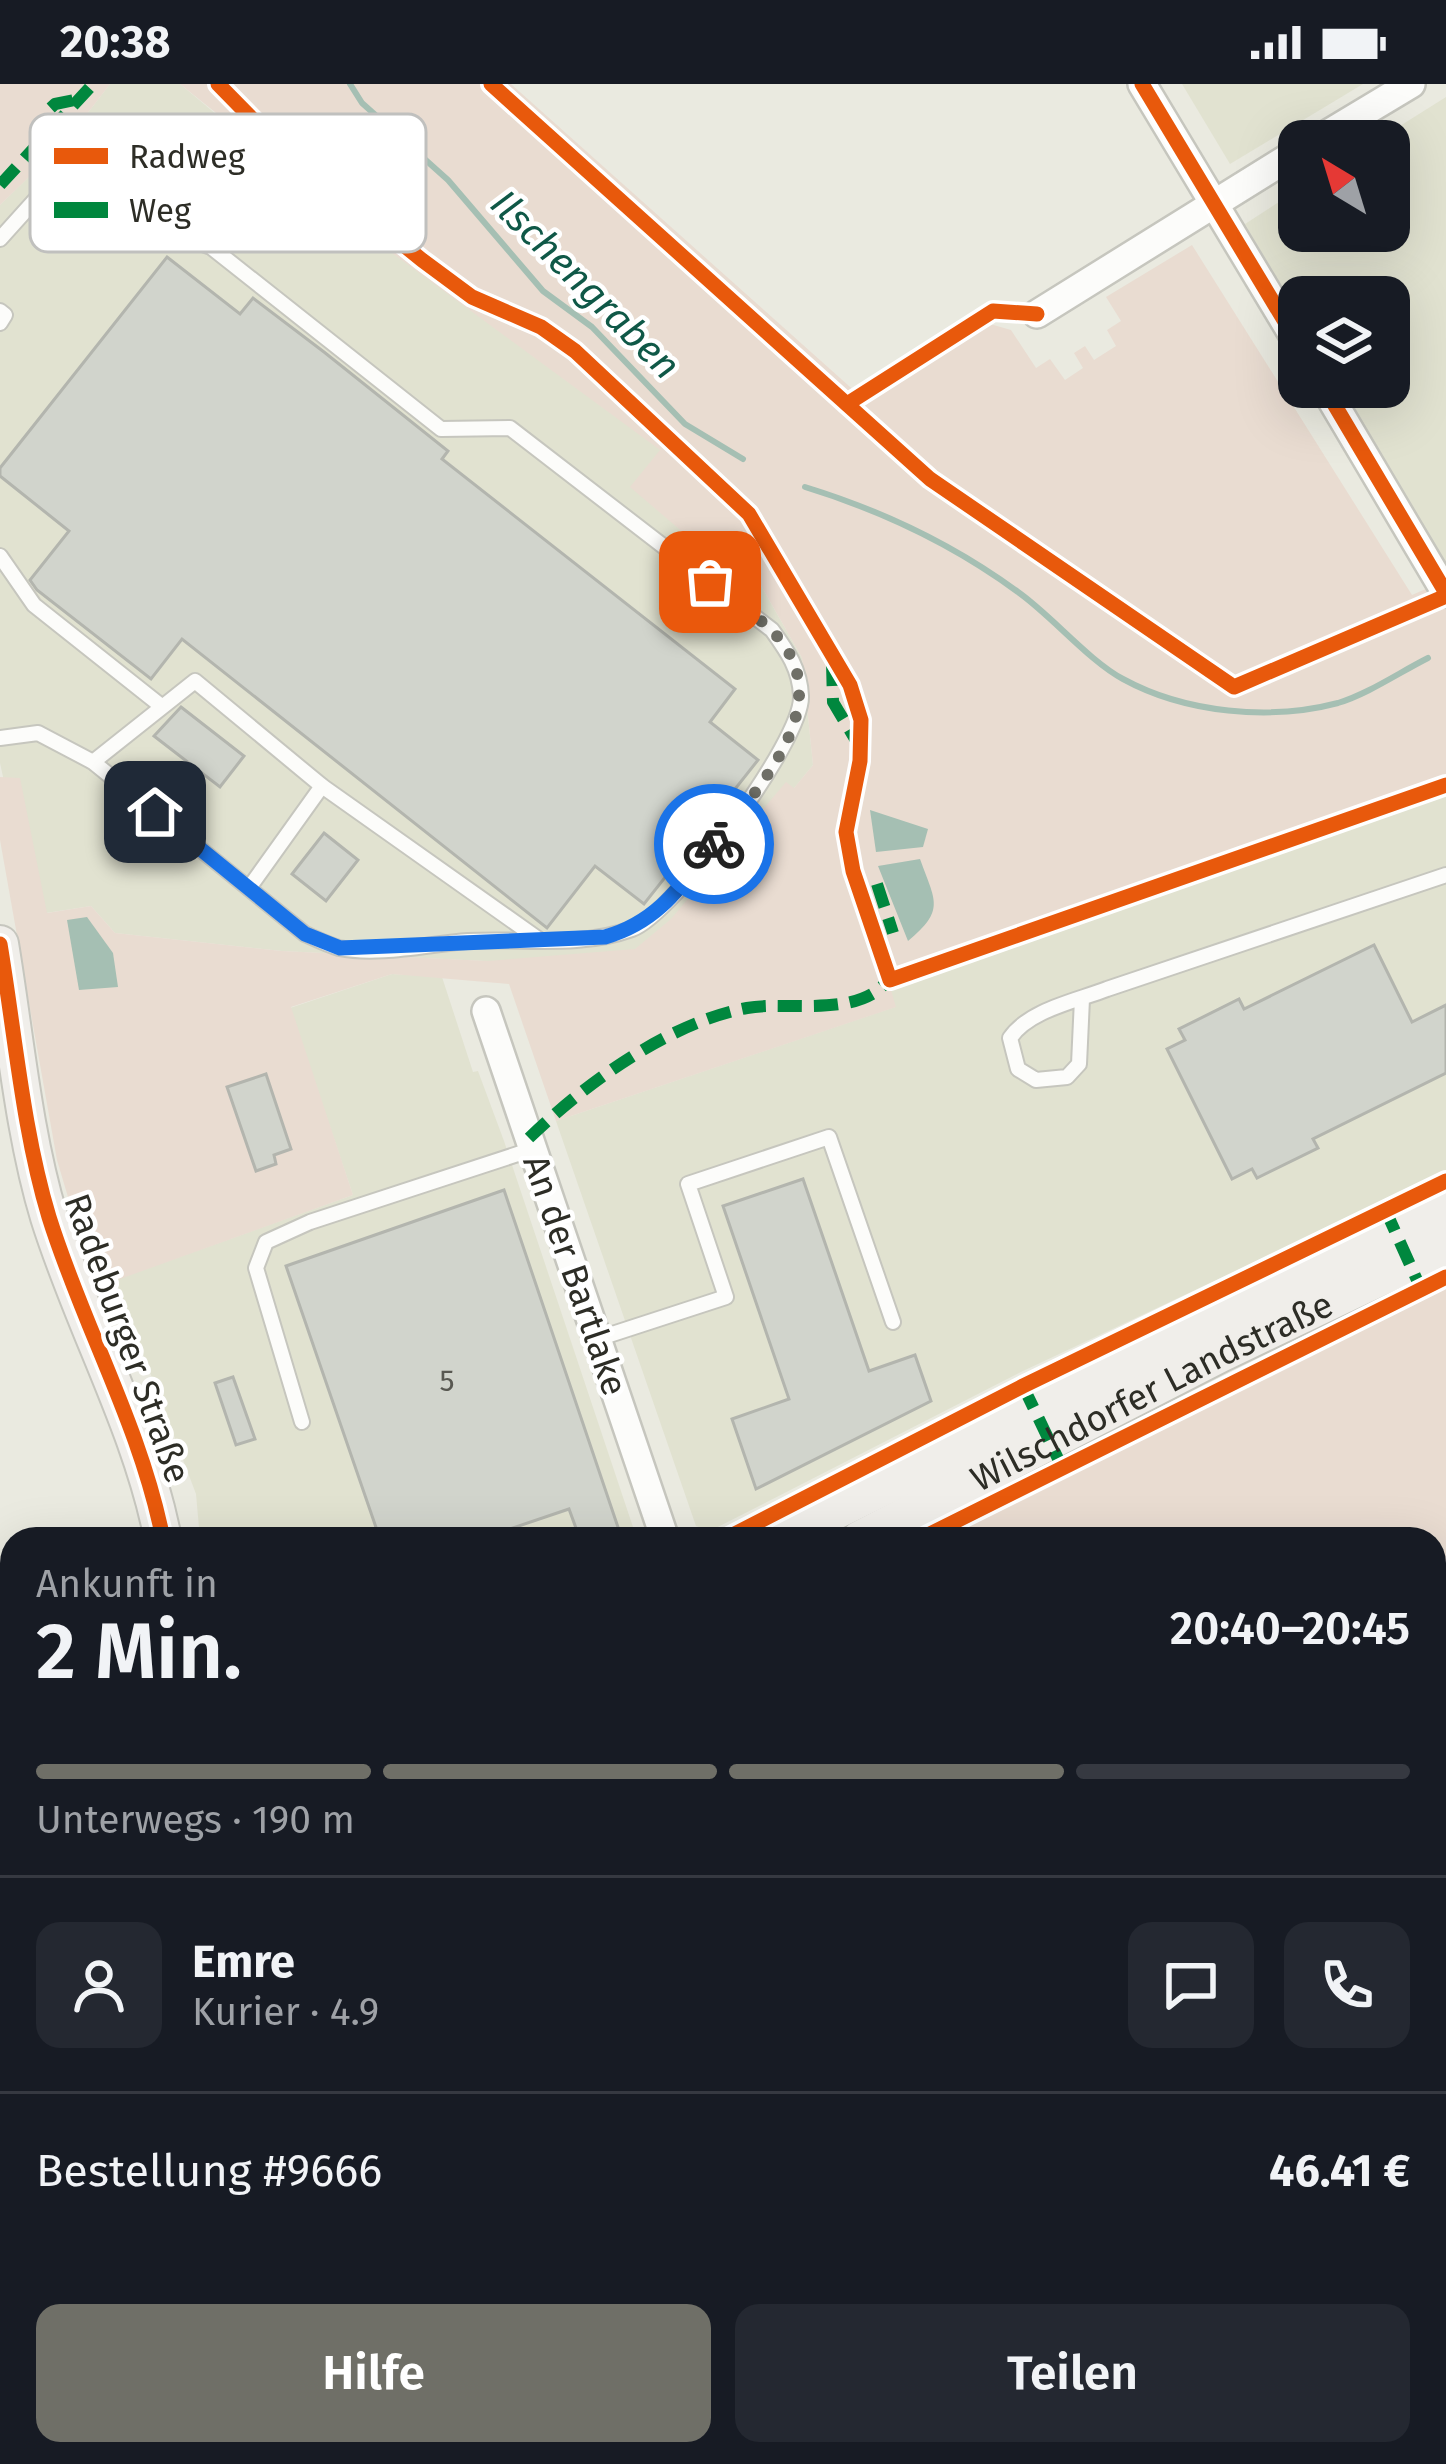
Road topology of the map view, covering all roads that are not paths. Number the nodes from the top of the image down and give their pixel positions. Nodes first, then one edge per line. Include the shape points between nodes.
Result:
1 (1142, 84) edge
2 (1411, 84) edge
3 (1351, 120) edge
4 (1278, 164) edge
5 (1214, 202) junction
6 (30, 206) edge
7 (0, 239) edge
8 (217, 252) edge
9 (1278, 310) edge
10 (0, 311) edge
11 (1037, 314) dead end
12 (0, 322) edge
13 (1336, 408) edge
14 (0, 556) edge
15 (1446, 592) edge
16 (160, 705) junction
17 (0, 738) edge
18 (93, 762) junction
19 (322, 786) junction
20 (1446, 875) edge
21 (249, 888) junction
22 (541, 941) junction
23 (0, 944) edge
24 (1082, 999) junction
25 (486, 1011) dead end
26 (533, 1149) junction
27 (1446, 1208) edge
28 (1446, 1246) edge
29 (893, 1322) dead end
30 (597, 1339) junction
31 (302, 1422) dead end
32 (160, 1527) edge
33 (661, 1527) edge
34 (803, 1527) edge
35 (883, 1527) edge

1 - 5 street
2 - 3 street
4 - 5 street
5 - 9 street
5 - 11 street
6 - 7 lane
8 - 22 lane via 441,429 510,428 772,630 793,658 801,699 793,733 663,908 637,928 605,937
10 - 12 lane
13 - 15 street
14 - 16 lane via 34,605
16 - 18 lane
16 - 19 lane via 195,681
17 - 18 lane via 38,733
18 - 21 lane
19 - 21 lane
19 - 22 lane
20 - 24 lane
21 - 22 lane via 305,934 340,948
23 - 32 main road, Radeburger Straße via 47,1211 141,1453
24 - 24 lane via 1079,1064 1067,1077 1036,1080 1018,1070 1010,1039 1018,1027
25 - 26 street, An der Bartlake
26 - 30 street, An der Bartlake
26 - 31 lane via 266,1242 256,1268
27 - 34 main road, Wilschdorfer Landstraße
28 - 35 main road, Wilschdorfer Landstraße
29 - 30 lane via 829,1137 688,1184 726,1297
30 - 33 street, An der Bartlake

